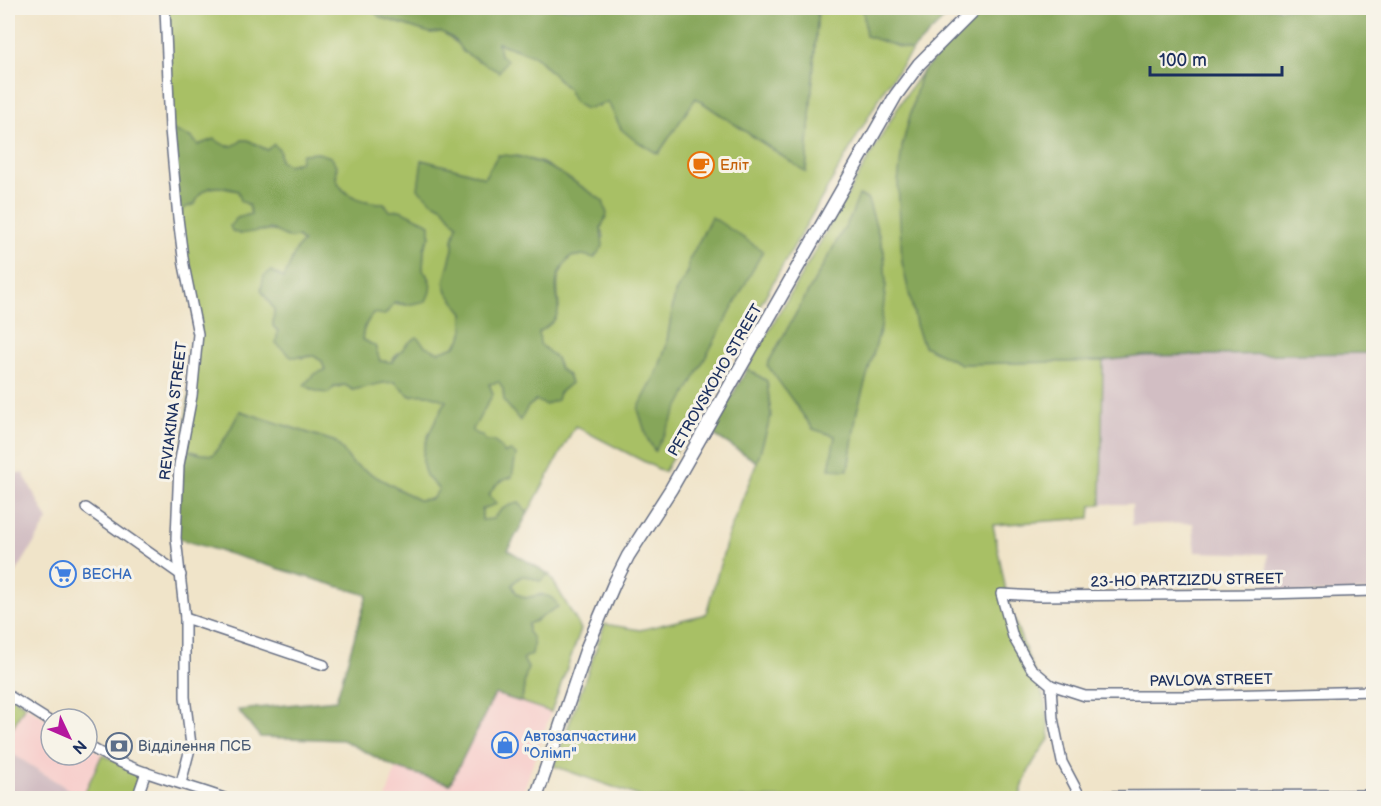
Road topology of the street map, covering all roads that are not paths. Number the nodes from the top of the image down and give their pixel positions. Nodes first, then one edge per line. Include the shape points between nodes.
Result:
1 (165, 8) edge
2 (975, 8) edge
3 (86, 508) dead end
4 (181, 575) junction
5 (1374, 591) edge
6 (185, 618) junction
7 (324, 665) dead end
8 (1051, 685) junction
9 (1374, 691) edge
10 (8, 695) edge
11 (39, 714) edge
12 (99, 753) edge
13 (146, 772) junction
14 (181, 783) junction
15 (1374, 795) edge
16 (1081, 797) edge
17 (137, 798) edge
18 (224, 798) edge
19 (536, 798) edge

1 - 4 street, REVIAKINA STREET via 178,218 198,334 192,396 178,465 176,538
2 - 19 main road, PETROVSKOHO STREET via 919,64 896,95 671,489 628,556 588,645
3 - 4 street
4 - 6 street, REVIAKINA STREET
5 - 8 street, 23-HO PARTZIZDU STREET via 1000,594 1013,637 1031,668
6 - 7 street
6 - 14 street, REVIAKINA STREET via 185,697 191,745
8 - 9 street, PAVLOVA STREET via 1085,696
8 - 16 street via 1062,762
10 - 11 street
12 - 13 street
13 - 14 street
13 - 17 street
14 - 18 street
15 - 16 street

